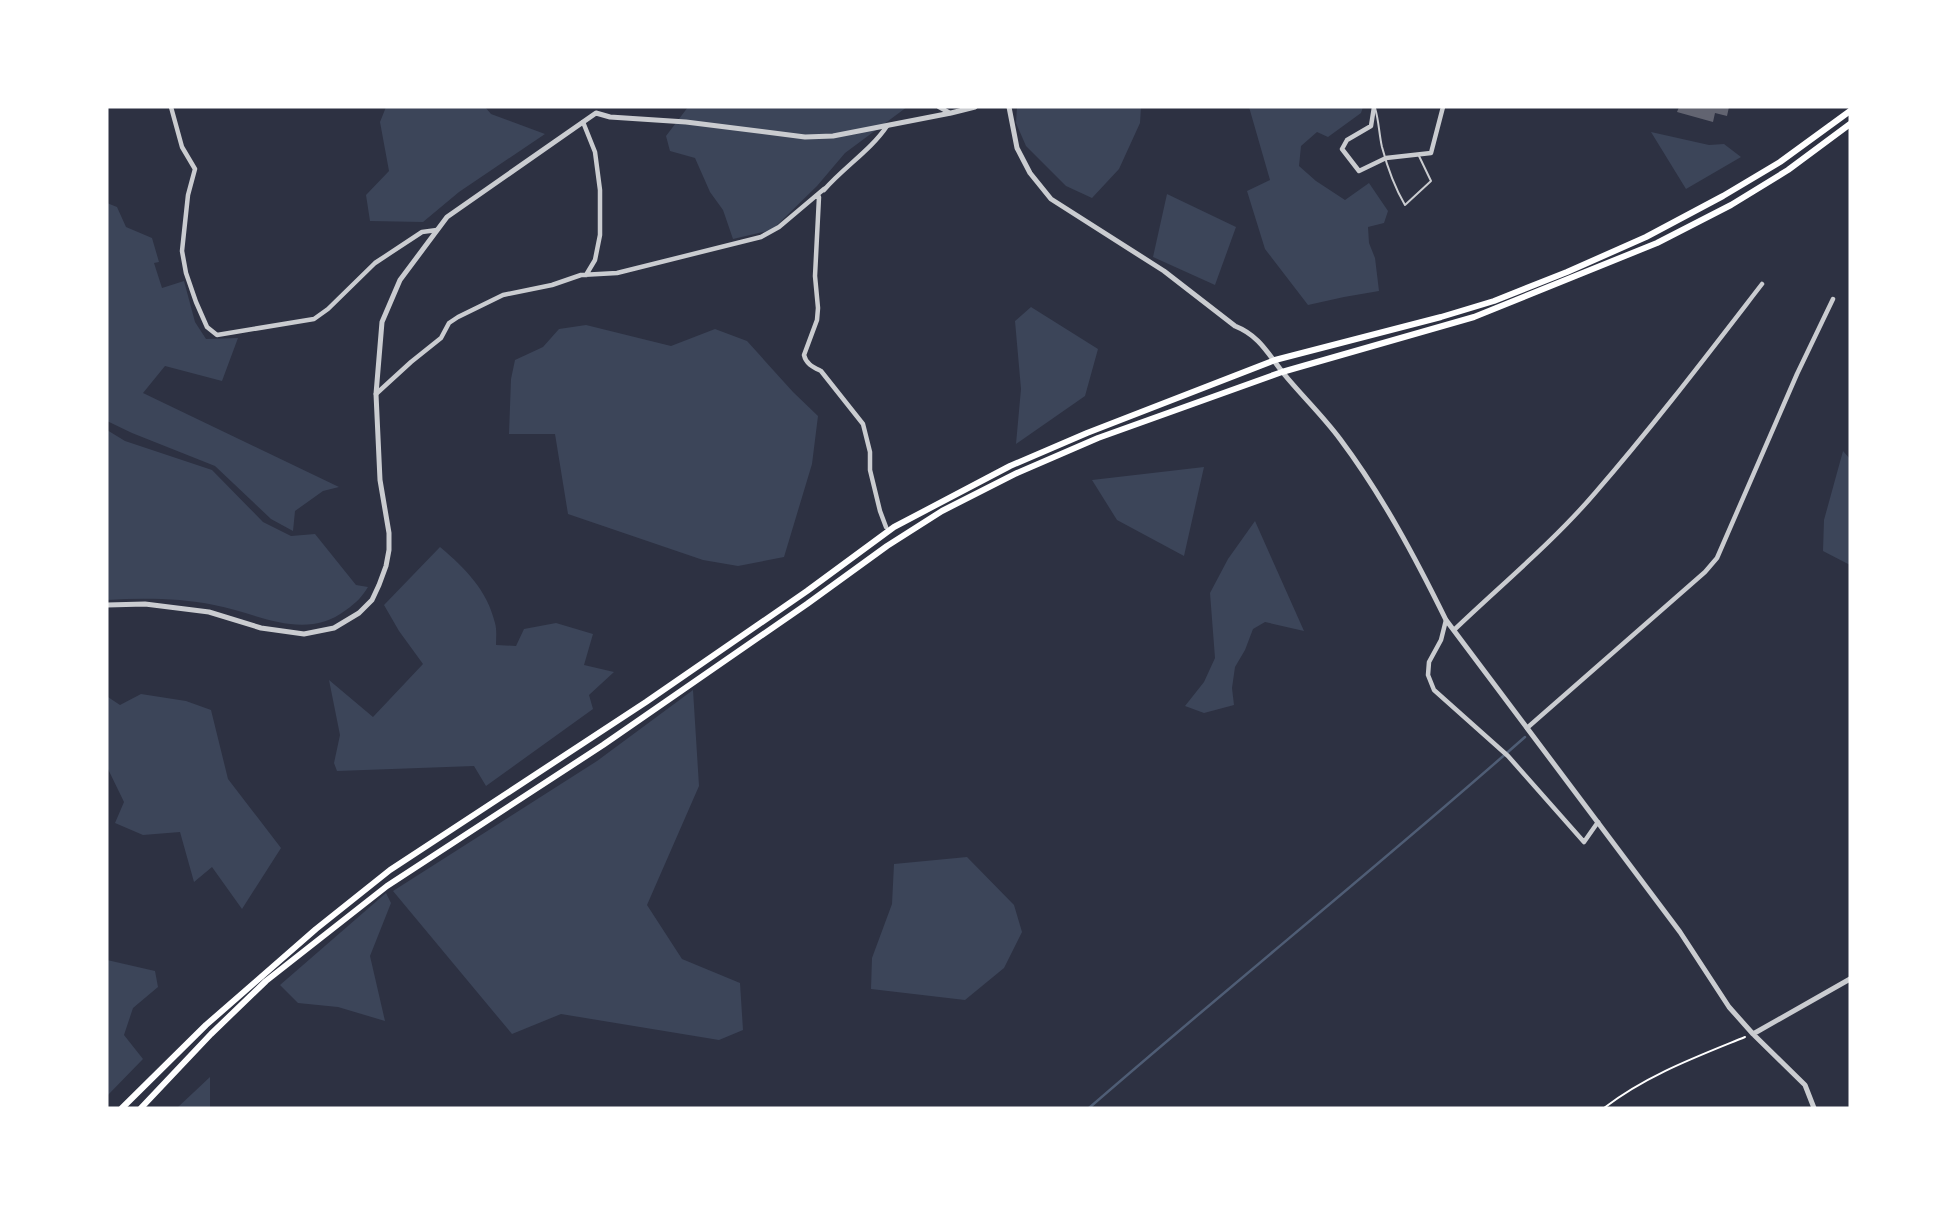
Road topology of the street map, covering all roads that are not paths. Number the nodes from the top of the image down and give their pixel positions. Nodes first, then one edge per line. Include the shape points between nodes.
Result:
1 (171, 107) edge
2 (939, 107) edge
3 (975, 107) edge
4 (1009, 107) edge
5 (1374, 107) edge
6 (1443, 107) edge
7 (595, 110) edge
8 (1850, 111) edge
9 (951, 113) junction
10 (583, 122) junction
11 (1850, 124) edge
12 (887, 126) junction
13 (1418, 154) junction
14 (1386, 158) junction
15 (824, 189) junction
16 (438, 230) junction
17 (586, 275) junction
18 (1762, 284) dead end
19 (1833, 299) dead end
20 (1275, 360) junction
21 (1282, 372) junction
22 (376, 394) junction
23 (886, 527) dead end
24 (107, 605) edge
25 (1446, 620) junction
26 (1454, 630) junction
27 (1528, 728) junction
28 (1598, 822) junction
29 (1850, 979) edge
30 (1753, 1034) junction
31 (122, 1108) edge
32 (141, 1108) edge
33 (1814, 1108) edge

1 - 16 street via 182,147 195,169 182,251 186,273 206,327 217,335 314,319 375,263 422,232
2 - 9 street
3 - 9 street
4 - 20 street via 1017,148 1051,199 1249,332
5 - 14 lane
5 - 14 street via 1371,126 1347,140 1342,149 1359,171
6 - 13 street via 1431,153
7 - 10 street
7 - 12 street via 610,117 805,137
8 - 20 main road via 1723,196 1578,267 1494,301
9 - 12 street
10 - 16 street via 447,216
10 - 17 street via 600,190 600,235
11 - 21 main road via 1788,170 1657,243 1474,317
12 - 15 street
13 - 14 street
13 - 14 lane via 1431,181 1405,205
15 - 17 street via 779,228 761,237 617,273
15 - 23 street via 818,199 817,320 804,355 863,424
16 - 22 street via 400,280 382,323
17 - 22 street via 503,295 458,317 449,323 442,338
18 - 26 street via 1595,493
19 - 27 street via 1717,558
20 - 21 street
20 - 31 main road via 1010,466 894,527 646,702 390,870 206,1025
21 - 25 street via 1340,438 1377,492
21 - 32 main road via 1098,438 1017,473 942,511 887,546 615,737 387,886 266,981
22 - 24 street via 389,550 372,600 359,613 334,628 304,634 261,628 209,612 145,604
25 - 26 street
25 - 28 street via 1429,662 1434,690 1508,756 1584,842
26 - 27 street
27 - 28 street
28 - 30 street
29 - 30 street
30 - 33 street via 1805,1085

